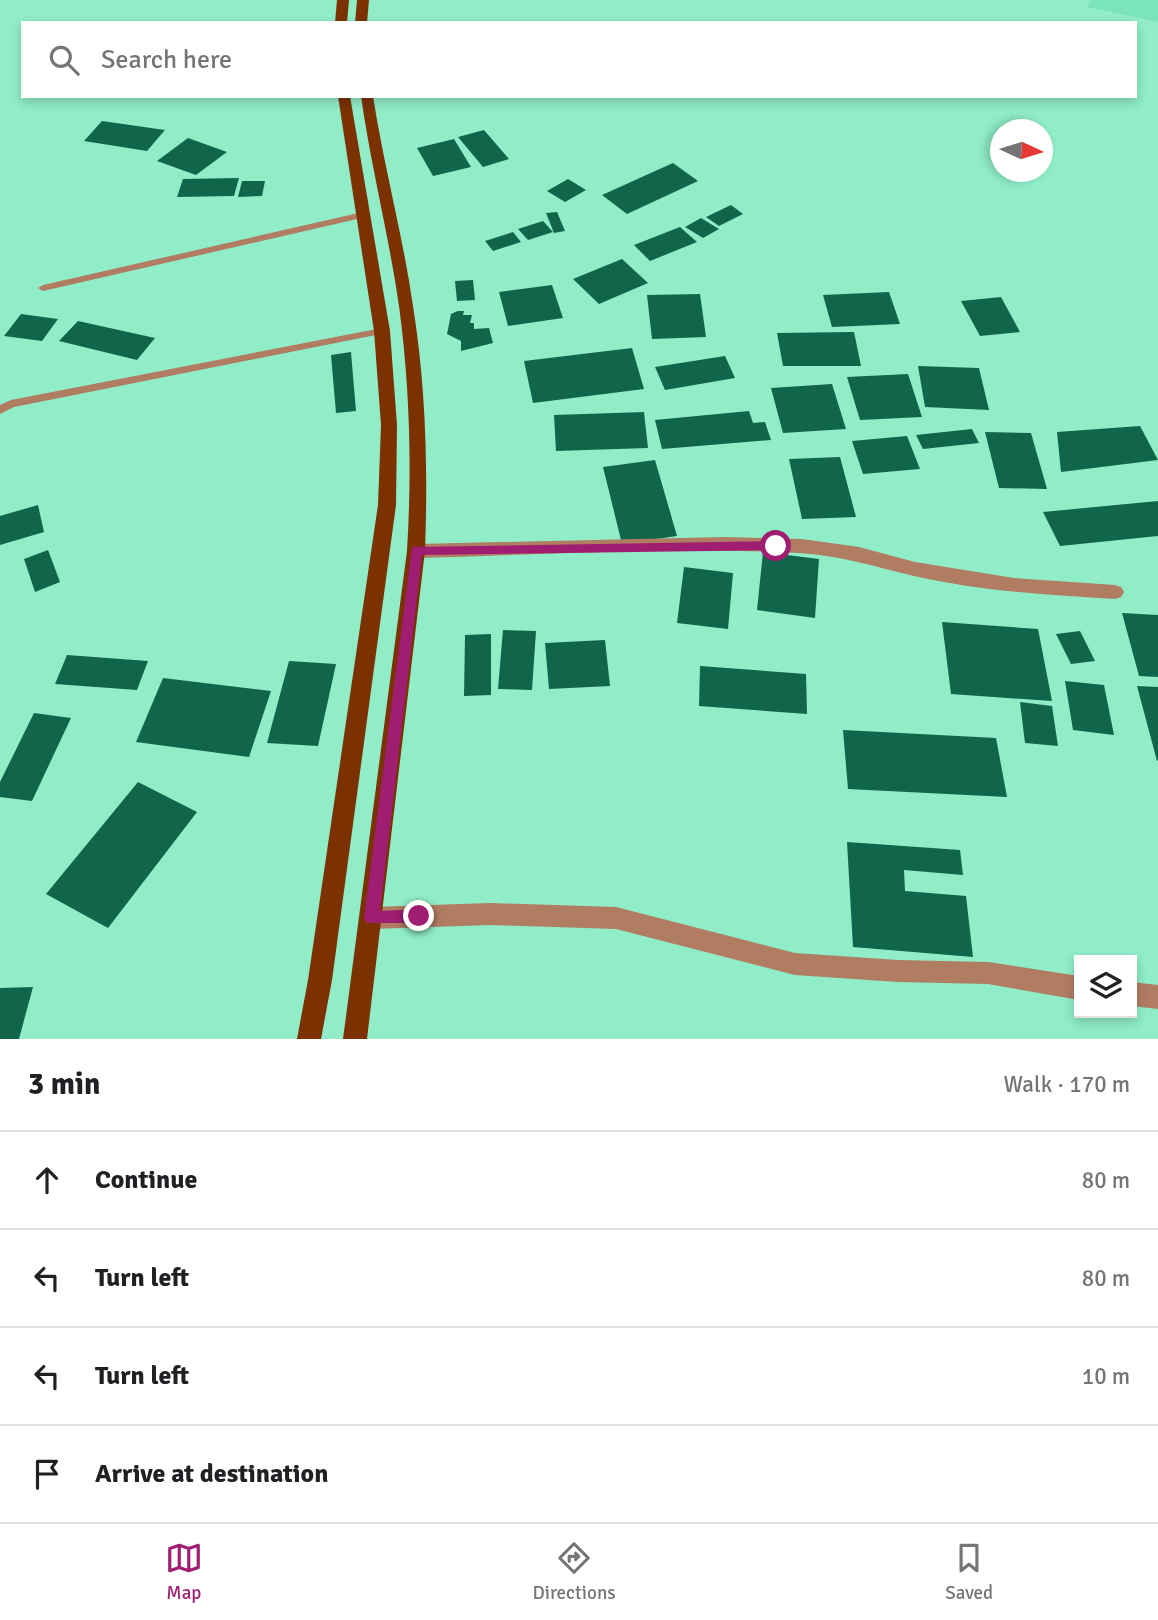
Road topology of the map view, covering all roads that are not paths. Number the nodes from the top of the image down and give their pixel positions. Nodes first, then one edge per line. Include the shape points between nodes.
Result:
1 (343, 0) edge
2 (363, 0) edge
3 (341, 21) edge
4 (361, 21) edge
5 (344, 98) edge
6 (367, 98) edge
7 (363, 215) junction
8 (43, 288) dead end
9 (382, 331) junction
10 (0, 410) edge
11 (416, 551) junction
12 (1115, 592) dead end
13 (372, 918) junction
14 (1074, 987) edge
15 (1137, 995) edge
16 (1158, 997) edge
17 (309, 1039) edge
18 (355, 1039) edge

1 - 3 main road
2 - 4 main road
5 - 7 main road
6 - 11 main road via 414,358
7 - 8 lane
7 - 9 main road
9 - 10 lane via 11,404
9 - 17 main road via 387,505
11 - 12 street via 802,546 1014,585
11 - 13 main road
13 - 14 street via 490,914 616,918 795,964 988,973
13 - 18 main road
15 - 16 street

